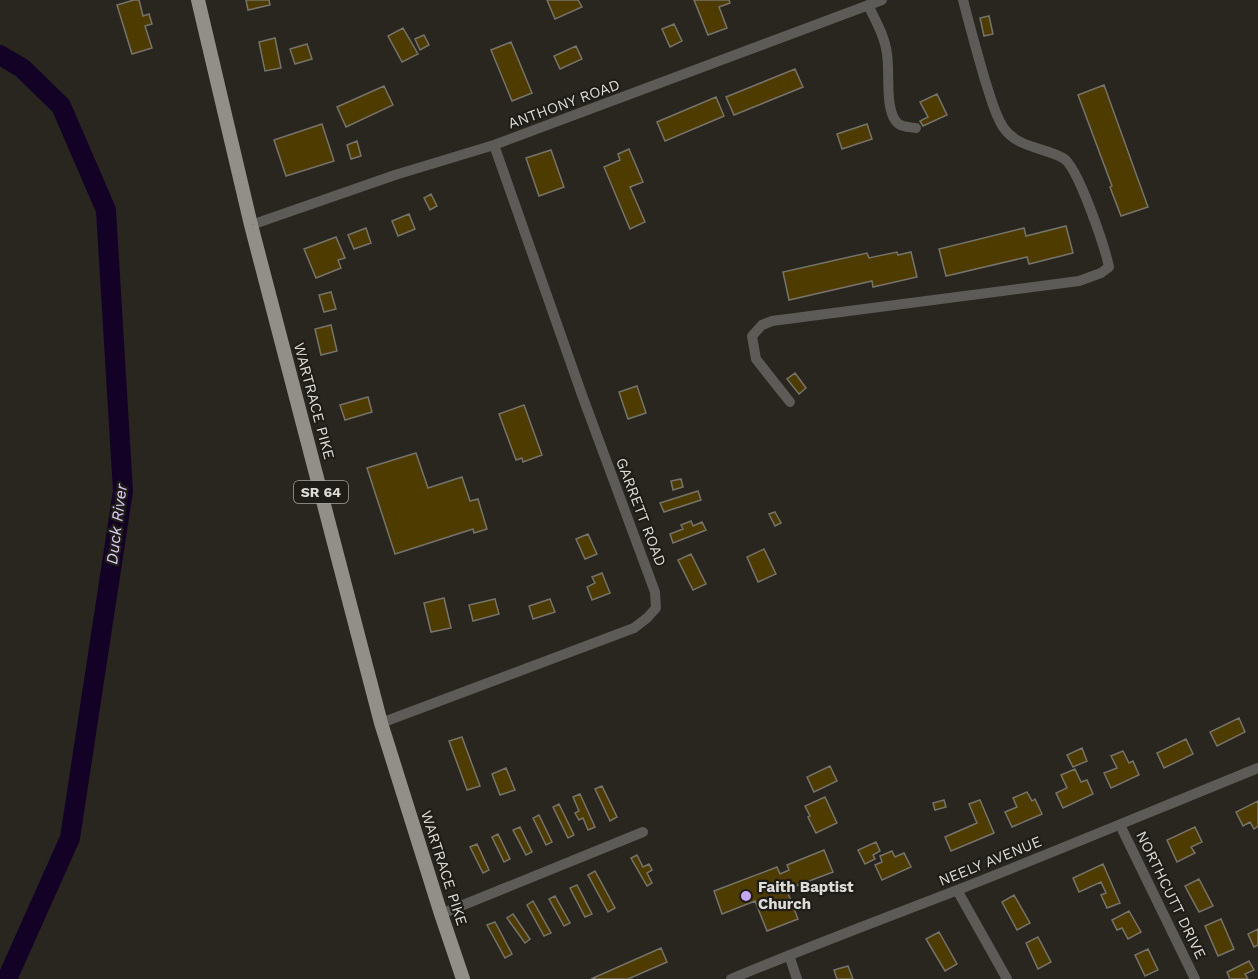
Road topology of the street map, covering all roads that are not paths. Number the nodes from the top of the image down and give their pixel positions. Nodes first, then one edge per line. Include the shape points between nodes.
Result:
1 (198, 0) edge
2 (882, 0) edge
3 (963, 0) edge
4 (868, 5) junction
5 (916, 128) dead end
6 (494, 146) junction
7 (251, 225) junction
8 (790, 402) dead end
9 (381, 723) junction
10 (1258, 768) edge
11 (1120, 825) junction
12 (643, 832) dead end
13 (957, 890) junction
14 (441, 914) junction
15 (789, 955) junction
16 (463, 979) edge
17 (731, 979) edge
18 (797, 979) edge
19 (1007, 979) edge
20 (1195, 979) edge

1 - 7 main road, WARTRACE PIKE / SR 64
2 - 4 street, ANTHONY ROAD
3 - 8 street via 997,115 1011,136 1026,146 1066,159 1094,218 1109,267 1078,281 762,325 752,336 756,358
4 - 5 street via 887,53 889,97 895,120 902,126
4 - 6 street, ANTHONY ROAD
6 - 7 street, ANTHONY ROAD via 395,175
6 - 9 street, GARRETT ROAD via 655,592 656,608 634,628
7 - 9 main road, WARTRACE PIKE / SR 64
9 - 14 main road, WARTRACE PIKE / SR 64
10 - 11 street, NEELY AVENUE
11 - 13 street, NEELY AVENUE
11 - 20 street, NORTHCUTT DRIVE
12 - 14 street
13 - 15 street, NEELY AVENUE
13 - 19 street
14 - 16 main road, WARTRACE PIKE / SR 64
15 - 17 street, NEELY AVENUE
15 - 18 street

